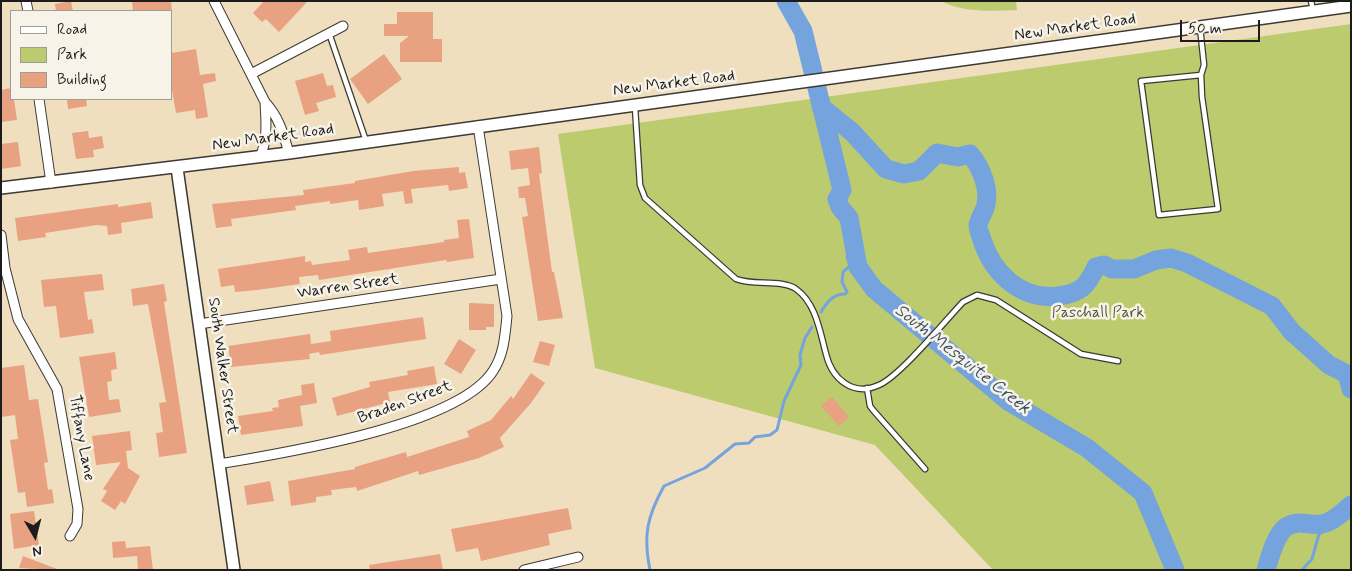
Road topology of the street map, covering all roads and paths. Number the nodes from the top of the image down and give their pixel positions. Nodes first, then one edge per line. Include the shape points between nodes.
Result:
1 (214, 1) edge
2 (1312, 6) edge
3 (1351, 6) edge
4 (343, 26) dead end
5 (1200, 27) junction
6 (329, 33) junction
7 (250, 74) junction
8 (1201, 75) junction
9 (40, 100) edge
10 (265, 102) junction
11 (635, 106) junction
12 (478, 126) junction
13 (366, 142) junction
14 (289, 153) junction
15 (260, 157) junction
16 (177, 168) junction
17 (51, 183) junction
18 (1, 188) edge
19 (1, 235) edge
20 (502, 278) junction
21 (200, 324) junction
22 (1118, 362) dead end
23 (867, 388) junction
24 (219, 464) junction
25 (925, 469) dead end
26 (70, 536) dead end
27 (578, 557) dead end
28 (234, 570) edge
29 (524, 570) edge

1 - 7 street
2 - 3 street, New Market Road
2 - 5 street, New Market Road
4 - 6 street
5 - 8 lane via 1204,65
5 - 11 street, New Market Road
6 - 7 street
6 - 13 lane
7 - 10 street
8 - 8 lane via 1218,209 1159,215 1141,81
9 - 17 street
10 - 14 street via 280,124
10 - 15 street via 266,140
11 - 12 street, New Market Road
11 - 23 lane via 640,185 645,198 736,279 797,290 816,318 832,371 848,385
12 - 13 street, New Market Road
12 - 20 street, Braden Street
13 - 14 street, New Market Road
14 - 15 street, New Market Road
15 - 16 street, New Market Road
16 - 17 street, New Market Road
16 - 21 street, South Walker Street
17 - 18 street, New Market Road
19 - 26 street, Tiffany Lane via 5,268 18,319 57,389 78,509 77,524
20 - 21 street, Warren Street
20 - 24 street, Braden Street via 507,316 504,346 494,371 459,401 334,444
21 - 24 street, South Walker Street
22 - 23 lane via 1081,354 996,300 977,295 963,302 893,375 880,385
23 - 25 lane via 870,406
24 - 28 street, South Walker Street
27 - 29 street

